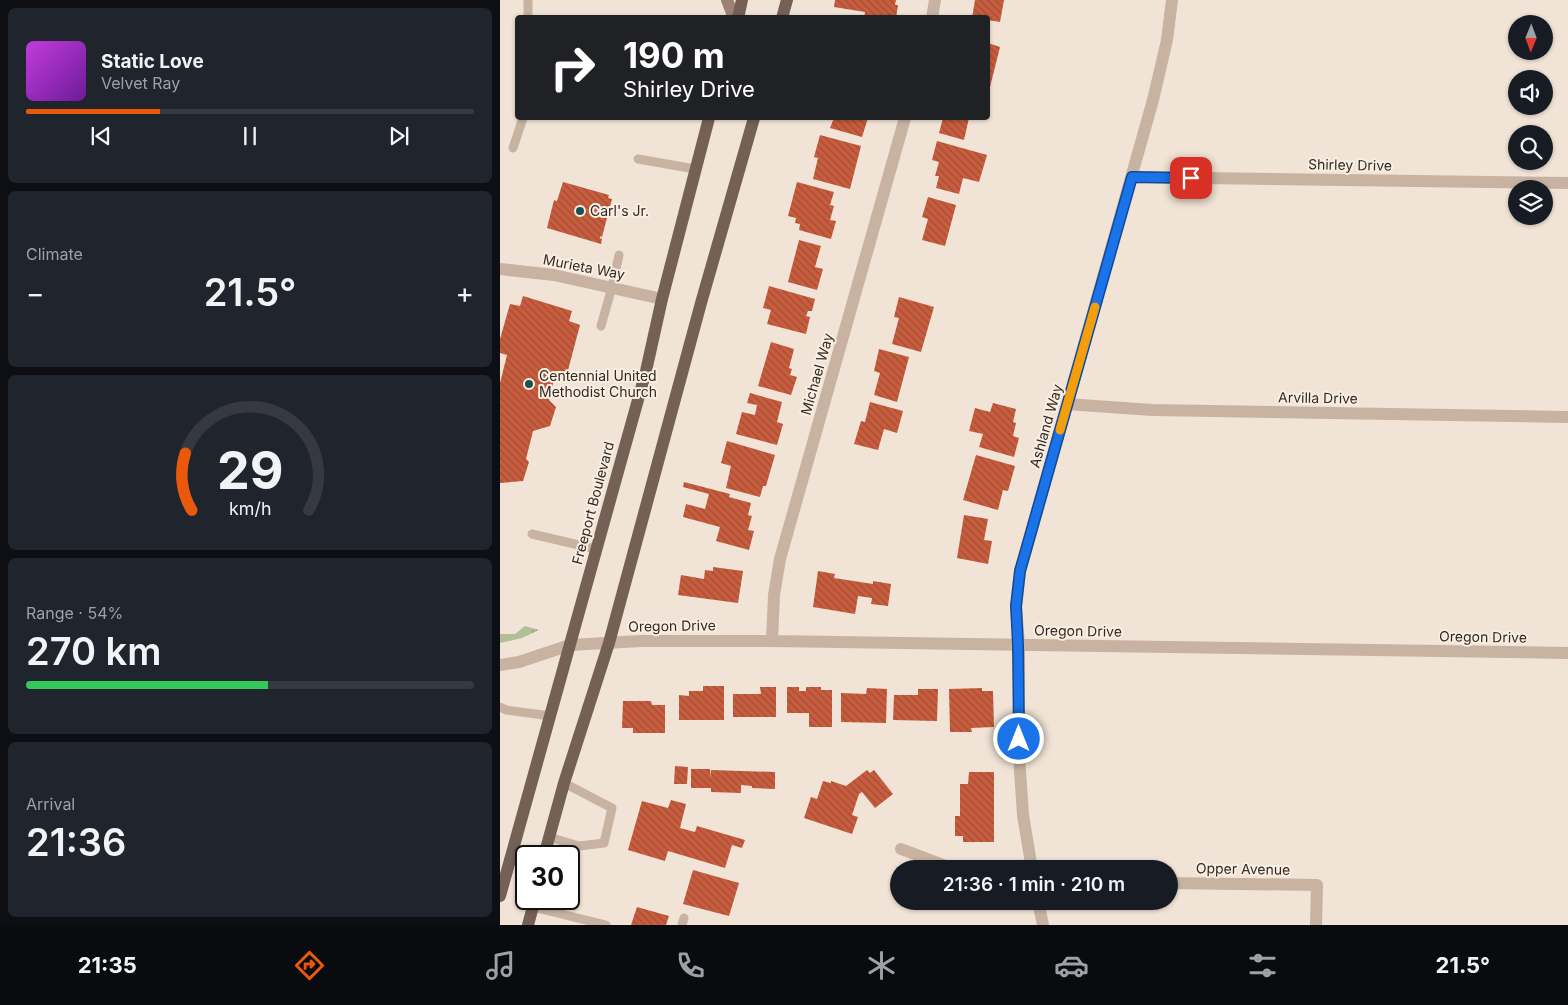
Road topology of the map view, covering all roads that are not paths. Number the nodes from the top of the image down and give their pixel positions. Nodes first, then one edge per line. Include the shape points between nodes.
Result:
1 (528, 0) edge
2 (727, 0) edge
3 (742, 0) edge
4 (787, 0) edge
5 (935, 0) edge
6 (1172, 0) edge
7 (528, 15) edge
8 (734, 15) edge
9 (737, 15) edge
10 (783, 15) edge
11 (932, 15) edge
12 (522, 120) edge
13 (708, 120) edge
14 (753, 120) edge
15 (904, 120) edge
16 (513, 148) dead end
17 (638, 159) dead end
18 (695, 169) junction
19 (1132, 177) junction
20 (1568, 183) edge
21 (619, 255) dead end
22 (500, 269) edge
23 (612, 287) junction
24 (662, 298) junction
25 (601, 326) dead end
26 (1067, 404) junction
27 (1568, 417) edge
28 (532, 534) dead end
29 (596, 549) junction
30 (772, 641) junction
31 (609, 643) junction
32 (570, 644) junction
33 (1018, 645) junction
34 (1568, 653) edge
35 (500, 665) edge
36 (500, 707) edge
37 (550, 716) junction
38 (564, 783) junction
39 (549, 837) junction
40 (547, 845) edge
41 (900, 849) dead end
42 (930, 860) edge
43 (1030, 860) edge
44 (1178, 883) edge
45 (500, 896) edge
46 (532, 910) edge
47 (557, 910) edge
48 (1040, 910) edge
49 (528, 925) edge
50 (606, 925) edge
51 (1043, 925) edge
52 (1316, 925) edge

1 - 7 lane
2 - 8 main road
3 - 9 main road
4 - 10 main road
5 - 11 street
6 - 19 street, Ashland Way via 1168,40
12 - 16 lane
13 - 18 main road, Freeport Boulevard
14 - 31 main road
15 - 30 street, Michael Way via 780,559
17 - 18 lane
18 - 24 main road, Freeport Boulevard
19 - 20 street, Shirley Drive
19 - 26 street, Ashland Way
21 - 23 lane
22 - 23 street, Murieta Way via 554,275
23 - 24 street, Murieta Way
23 - 25 lane
24 - 29 main road, Freeport Boulevard via 646,371
26 - 27 street, Arvilla Drive via 1152,410
26 - 33 street, Ashland Way via 1020,571 1016,606
28 - 29 lane
29 - 32 main road, Freeport Boulevard
30 - 31 street, Oregon Drive
30 - 33 street, Oregon Drive
31 - 32 street, Oregon Drive
31 - 38 main road
32 - 35 street, Oregon Drive via 519,662
32 - 37 main road, Freeport Boulevard
33 - 34 street, Oregon Drive
33 - 43 street, Ashland Way via 1019,756 1023,815
36 - 37 lane
37 - 45 main road, Freeport Boulevard
38 - 39 main road
38 - 39 lane via 612,808 604,843 579,846
39 - 40 main road
41 - 42 street
44 - 52 street, Opper Avenue via 1317,885
46 - 49 main road
47 - 50 lane
48 - 51 street

